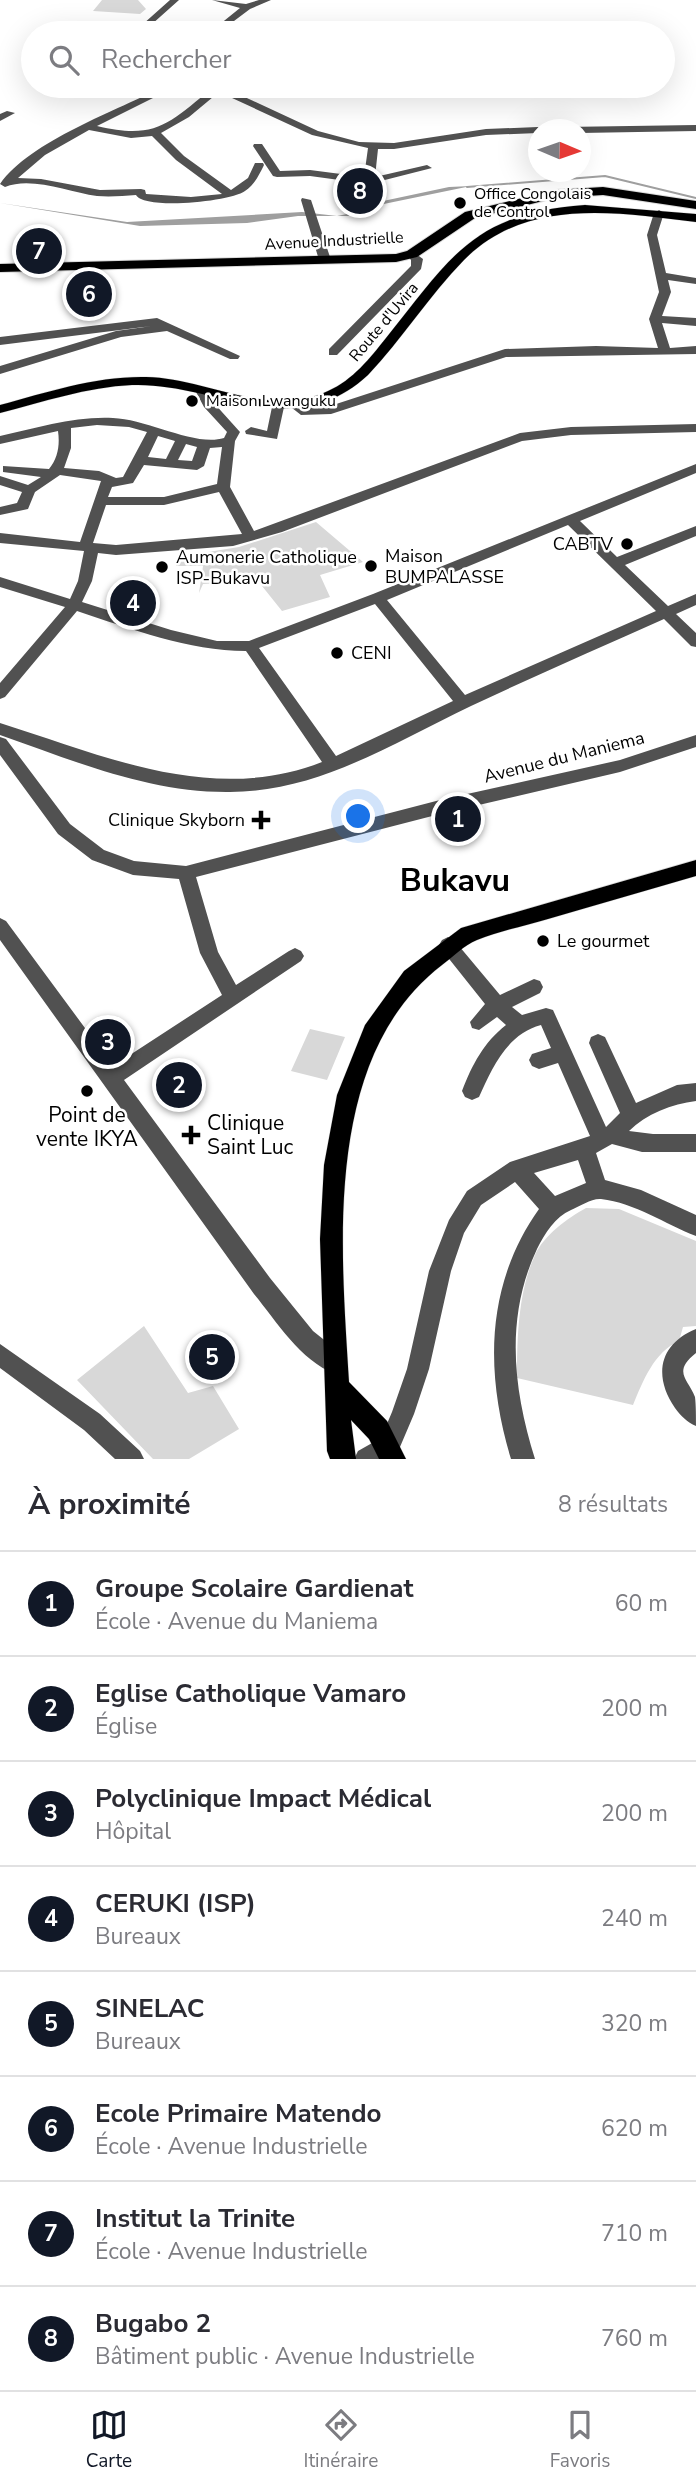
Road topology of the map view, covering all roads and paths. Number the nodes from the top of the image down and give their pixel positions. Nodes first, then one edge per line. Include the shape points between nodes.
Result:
1 (175, 0) edge
2 (216, 0) edge
3 (267, 0) edge
4 (247, 8) junction
5 (151, 21) edge
6 (229, 21) edge
7 (147, 98) edge
8 (202, 98) edge
9 (240, 98) edge
10 (88, 127) junction
11 (696, 128) edge
12 (528, 130) edge
13 (591, 130) edge
14 (156, 134) junction
15 (258, 146) dead end
16 (373, 146) junction
17 (259, 165) dead end
18 (427, 168) dead end
19 (369, 181) junction
20 (4, 183) edge
21 (231, 195) junction
22 (696, 205) edge
23 (309, 211) dead end
24 (659, 213) junction
25 (696, 218) edge
26 (412, 254) junction
27 (325, 260) junction
28 (0, 268) edge
29 (661, 275) junction
30 (696, 281) edge
31 (655, 319) junction
32 (696, 322) edge
33 (168, 327) junction
34 (0, 341) edge
35 (696, 350) edge
36 (333, 352) dead end
37 (665, 352) junction
38 (234, 356) dead end
39 (0, 370) edge
40 (202, 392) junction
41 (293, 404) junction
42 (278, 407) junction
43 (0, 409) edge
44 (64, 427) junction
45 (696, 428) edge
46 (155, 430) junction
47 (251, 431) dead end
48 (183, 438) junction
49 (0, 440) edge
50 (229, 440) junction
51 (205, 443) junction
52 (138, 460) junction
53 (170, 463) junction
54 (189, 466) junction
55 (696, 468) edge
56 (56, 473) junction
57 (4, 475) edge
58 (112, 481) junction
59 (223, 487) junction
60 (29, 490) junction
61 (184, 496) junction
62 (99, 501) junction
63 (0, 511) edge
64 (569, 519) junction
65 (696, 531) edge
66 (251, 537) junction
67 (0, 538) edge
68 (88, 548) junction
69 (616, 563) junction
70 (0, 582) edge
71 (378, 598) junction
72 (696, 599) edge
73 (73, 607) junction
74 (666, 613) junction
75 (696, 642) edge
76 (250, 646) junction
77 (0, 693) edge
78 (463, 703) junction
79 (0, 729) edge
80 (696, 741) edge
81 (0, 743) edge
82 (334, 766) junction
83 (696, 868) edge
84 (186, 873) junction
85 (0, 926) edge
86 (448, 945) junction
87 (295, 956) dead end
88 (534, 987) dead end
89 (233, 998) junction
90 (497, 1005) junction
91 (480, 1022) dead end
92 (518, 1024) junction
93 (597, 1043) dead end
94 (563, 1054) junction
95 (539, 1060) dead end
96 (111, 1078) junction
97 (472, 1091) dead end
98 (696, 1092) edge
99 (631, 1115) junction
100 (599, 1141) junction
101 (696, 1143) edge
102 (517, 1169) junction
103 (598, 1188) junction
104 (552, 1208) junction
105 (696, 1226) edge
106 (696, 1340) edge
107 (0, 1355) edge
108 (335, 1363) junction
109 (339, 1390) junction
110 (696, 1415) edge
111 (391, 1453) edge
112 (132, 1459) edge
113 (343, 1459) edge
114 (366, 1459) edge
115 (523, 1459) edge

1 - 5 street
2 - 4 street
3 - 4 street
4 - 6 street
7 - 10 street
8 - 14 street
9 - 16 street via 315,133
10 - 14 street via 128,136
10 - 20 street via 43,151
11 - 13 street
12 - 16 street
14 - 21 street
15 - 19 street via 276,174 310,173
16 - 19 street
17 - 21 street via 247,183
18 - 19 street
20 - 21 street via 41,182 100,193 141,192 141,197 209,199
22 - 26 highway, Avenue Industrielle via 603,191 555,194 470,215
23 - 27 street
24 - 25 main road, Route d'Uvira
24 - 29 street via 652,234
24 - 41 main road, Route d'Uvira via 576,211 538,215 497,229 459,260 357,380 320,400
26 - 27 highway, Avenue Industrielle
26 - 36 street via 417,267
27 - 28 highway, Avenue Industrielle
29 - 30 street
29 - 31 street via 665,292
31 - 32 street
31 - 37 street
33 - 34 street via 142,323
33 - 38 street
33 - 39 street via 120,334
35 - 37 street
37 - 41 street via 505,353 331,410 301,411
40 - 42 main road, Route d'Uvira
40 - 43 main road, Route d'Uvira via 154,381 116,382
40 - 50 street via 233,427
41 - 42 main road, Route d'Uvira
42 - 47 street via 273,436
44 - 46 street via 116,422
44 - 49 street
44 - 56 street via 63,460
45 - 66 street via 563,431 520,437
46 - 48 street
46 - 52 street
48 - 51 street
48 - 53 street
50 - 51 street
50 - 59 street
51 - 54 street via 197,466
52 - 53 street
52 - 58 street via 128,481
53 - 54 street
54 - 61 street
55 - 64 street
56 - 57 street
56 - 58 street via 99,475
56 - 60 street
57 - 60 street
58 - 62 street
59 - 61 street
59 - 66 street
60 - 63 street via 23,506
61 - 62 street
62 - 68 street
64 - 69 street
64 - 71 street
65 - 69 street
66 - 68 street via 155,550
67 - 68 street
68 - 73 street via 85,581
69 - 74 street
70 - 73 street
71 - 76 street
71 - 78 street
72 - 74 street
73 - 76 street via 217,646
73 - 77 street
74 - 75 street
74 - 78 street
76 - 82 street
78 - 82 street
79 - 82 street via 146,777 191,785 277,782
80 - 84 street, Avenue du Maniema via 620,766
81 - 84 street, Avenue du Maniema via 64,830 98,855 132,868
83 - 86 main road via 492,926
84 - 89 street via 209,953
85 - 96 street
86 - 90 street
86 - 108 main road via 405,980 363,1046 352,1079 331,1230
87 - 89 street
88 - 90 street
89 - 96 street
90 - 91 street
90 - 92 street
92 - 94 street via 546,1016
92 - 97 street via 478,1070
93 - 99 street
94 - 95 street
94 - 100 street
96 - 108 street via 262,1286 305,1339
98 - 99 street via 677,1094
99 - 100 street
100 - 101 street
100 - 102 street
100 - 103 street
102 - 104 street
102 - 111 street via 474,1198 456,1227
103 - 104 street
103 - 105 street via 640,1200
104 - 115 street via 523,1250 506,1308 504,1356 510,1424
106 - 110 street via 686,1346 673,1366 671,1380
107 - 112 street via 92,1422
108 - 109 main road
109 - 111 main road via 372,1422
109 - 113 main road
111 - 114 street

